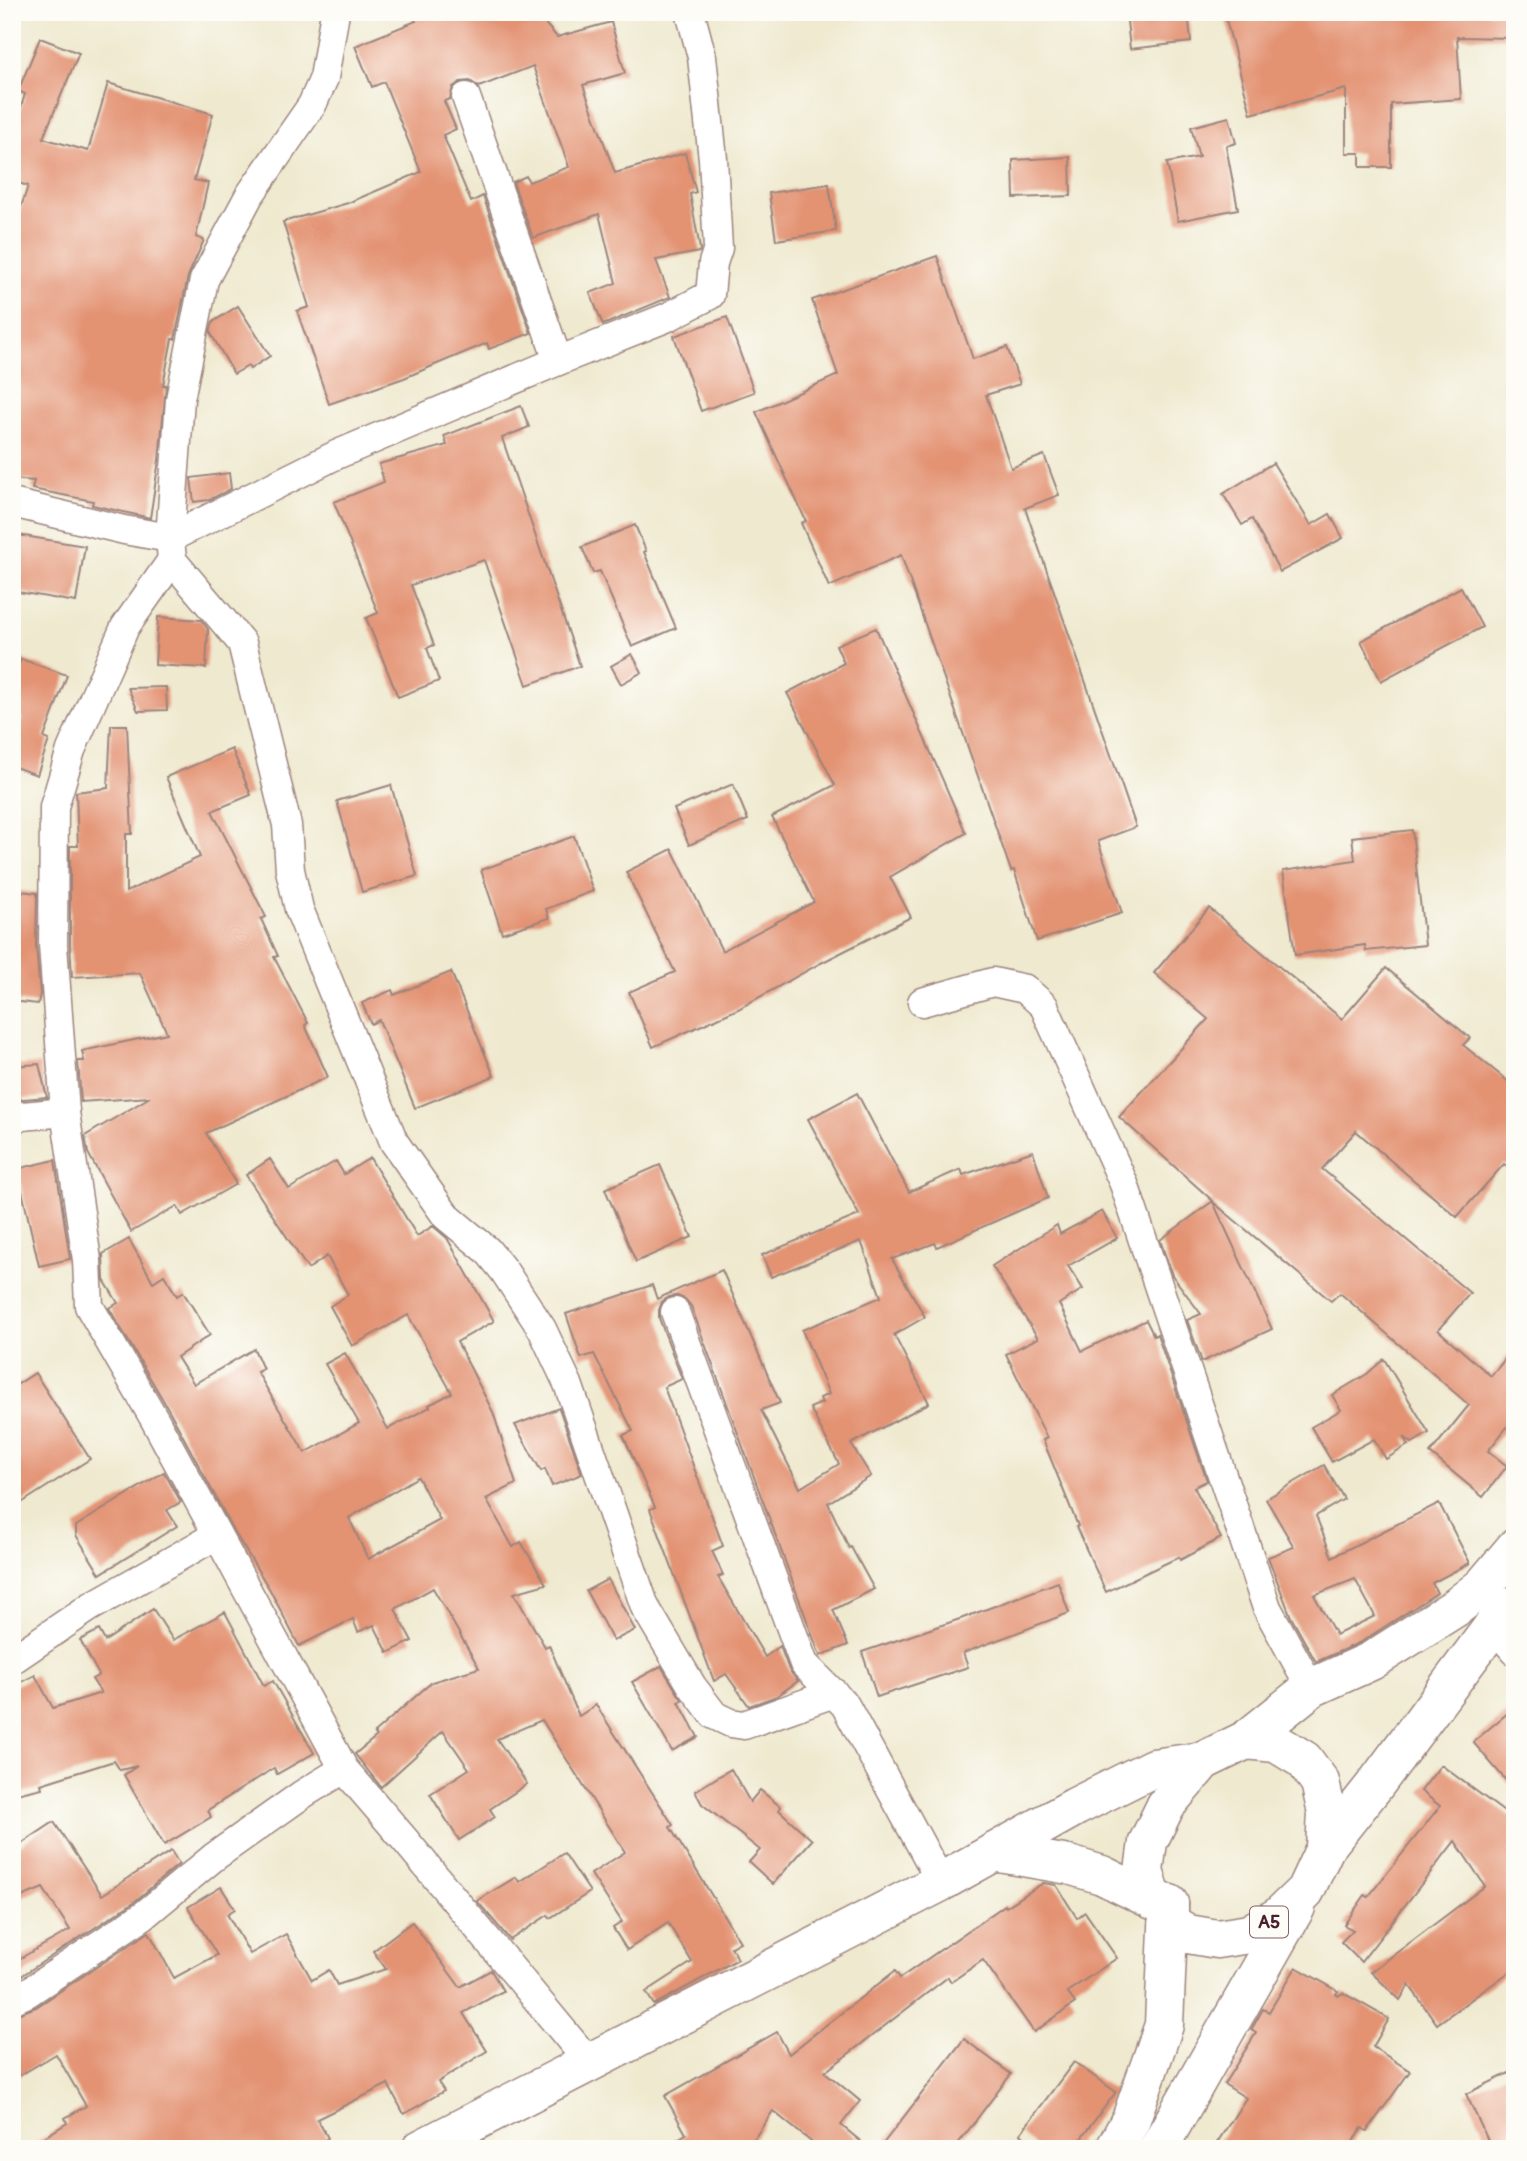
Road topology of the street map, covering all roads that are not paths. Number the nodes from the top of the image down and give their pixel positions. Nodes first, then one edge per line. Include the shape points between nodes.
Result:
1 (335, 12) edge
2 (690, 12) edge
3 (466, 97) dead end
4 (558, 361) junction
5 (12, 503) edge
6 (171, 549) junction
7 (922, 1002) dead end
8 (65, 1112) junction
9 (12, 1118) edge
10 (675, 1312) dead end
11 (217, 1535) junction
12 (1515, 1548) edge
13 (1507, 1627) edge
14 (12, 1660) edge
15 (1311, 1688) junction
16 (834, 1693) junction
17 (1246, 1740) junction
18 (1203, 1760) junction
19 (344, 1769) junction
20 (1325, 1848) junction
21 (994, 1852) junction
22 (941, 1882) junction
23 (1305, 1891) junction
24 (1161, 1902) junction
25 (12, 2000) edge
26 (588, 2062) junction
27 (421, 2149) edge
28 (1115, 2149) edge
29 (1158, 2149) edge

1 - 6 street via 324,78 312,105 249,196 204,280 180,399
2 - 4 street via 702,57 713,159 718,248 710,295
3 - 4 street
4 - 6 street via 336,455
5 - 6 street via 124,530
6 - 8 street via 125,627 71,750 54,807 53,945
6 - 16 street via 242,643 287,825 299,909 394,1142 446,1216 487,1250 504,1271 542,1329 568,1384 645,1607 691,1686 714,1715 731,1723 744,1725
7 - 15 street via 993,982 1025,989 1044,1006 1124,1184 1267,1608
8 - 9 street
8 - 11 street via 87,1260 89,1306
10 - 16 street via 804,1664
11 - 14 street via 90,1607
11 - 19 street
12 - 15 main road, A5 via 1483,1586 1455,1608 1371,1661
13 - 20 main road, A5
15 - 17 main road, A5
16 - 22 street via 845,1705
17 - 18 main road, A5
17 - 20 main road, A5 via 1276,1743 1304,1760 1320,1782 1326,1813
18 - 21 main road via 1153,1768
18 - 24 main road, A5 via 1166,1805 1148,1842 1144,1871
19 - 25 street via 214,1857 144,1915
19 - 26 street
20 - 23 main road, A5
21 - 22 main road
21 - 24 main road via 1069,1865
22 - 26 main road
23 - 24 main road, A5 via 1279,1916 1249,1934 1217,1939 1188,1934 1169,1922
23 - 29 main road, A5
24 - 28 main road, A5 via 1164,2025 1131,2119
26 - 27 main road

